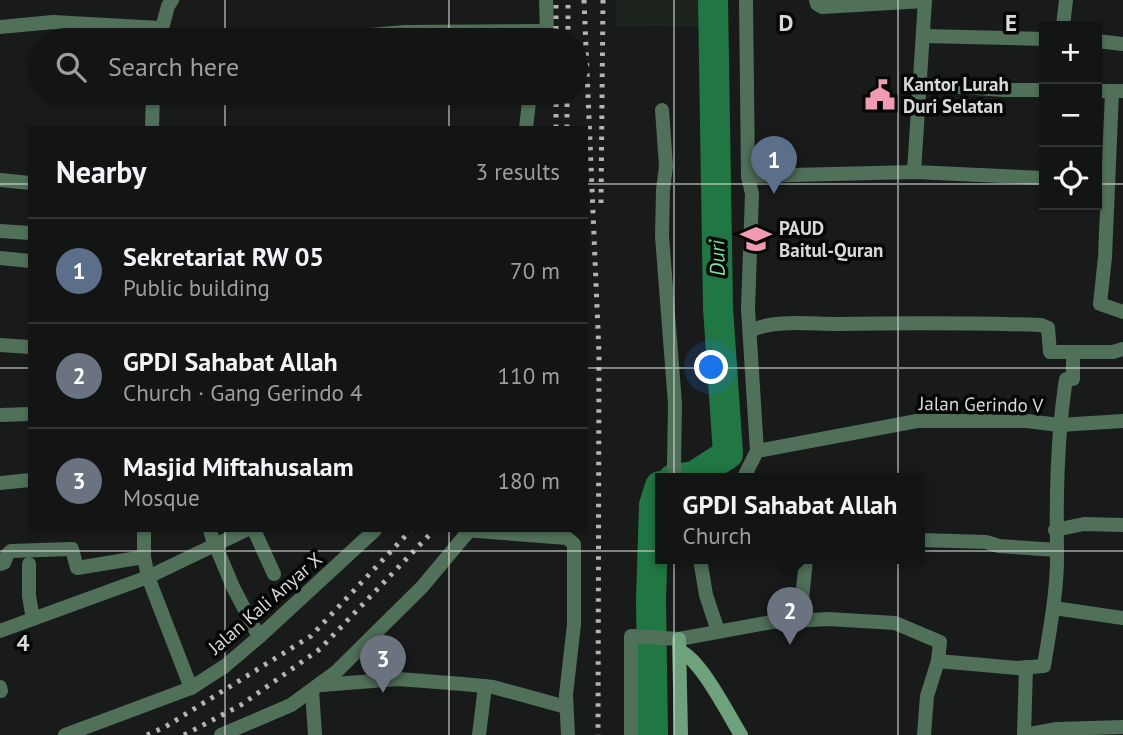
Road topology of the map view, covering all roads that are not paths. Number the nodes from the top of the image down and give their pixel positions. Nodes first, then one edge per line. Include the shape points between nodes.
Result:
1 (172, 0) edge
2 (545, 0) edge
3 (746, 0) edge
4 (816, 0) edge
5 (1066, 0) edge
6 (925, 1) edge
7 (1064, 21) edge
8 (0, 27) edge
9 (106, 28) edge
10 (161, 28) edge
11 (545, 28) edge
12 (924, 36) junction
13 (1039, 39) edge
14 (1102, 42) edge
15 (1123, 44) edge
16 (921, 84) junction
17 (1039, 90) edge
18 (1117, 92) edge
19 (153, 105) edge
20 (529, 105) edge
21 (662, 110) dead end
22 (152, 126) edge
23 (526, 126) edge
24 (914, 172) junction
25 (748, 176) junction
26 (1039, 178) edge
27 (0, 180) edge
28 (1102, 182) edge
29 (28, 183) edge
30 (0, 231) edge
31 (28, 233) edge
32 (0, 258) edge
33 (28, 261) edge
34 (1123, 312) edge
35 (750, 331) junction
36 (0, 345) edge
37 (28, 347) edge
38 (1123, 349) edge
39 (1073, 354) junction
40 (28, 414) edge
41 (0, 415) edge
42 (1123, 421) edge
43 (1059, 425) junction
44 (757, 451) junction
45 (676, 473) edge
46 (746, 473) edge
47 (28, 480) edge
48 (0, 483) edge
49 (1123, 525) edge
50 (1055, 530) junction
51 (144, 532) edge
52 (243, 532) edge
53 (248, 532) edge
54 (466, 532) edge
55 (481, 532) edge
56 (367, 533) edge
57 (213, 539) edge
58 (925, 540) edge
59 (1057, 550) junction
60 (144, 557) junction
61 (29, 564) dead end
62 (701, 564) edge
63 (806, 564) edge
64 (0, 565) edge
65 (274, 574) dead end
66 (148, 577) junction
67 (1054, 608) junction
68 (1123, 618) edge
69 (33, 619) junction
70 (800, 620) junction
71 (0, 631) edge
72 (718, 631) junction
73 (259, 637) junction
74 (677, 643) junction
75 (938, 661) junction
76 (1026, 667) junction
77 (485, 686) junction
78 (317, 687) junction
79 (191, 688) junction
80 (565, 707) junction
81 (1123, 727) edge
82 (1085, 732) edge
83 (65, 735) edge
84 (221, 735) edge
85 (315, 735) edge
86 (480, 735) edge
87 (568, 735) edge
88 (631, 735) edge
89 (681, 735) edge
90 (741, 735) edge
91 (924, 735) edge
92 (1024, 735) edge

1 - 10 street
2 - 11 street
3 - 25 street
4 - 6 street via 822,7
5 - 7 street
6 - 12 street
8 - 9 street via 53,22
12 - 13 street
12 - 16 street
14 - 15 street
16 - 17 street
16 - 24 street
18 - 28 street
19 - 22 street
20 - 23 street
21 - 45 street via 666,166 662,236
24 - 25 street
24 - 26 street
25 - 35 street via 752,194
27 - 29 street
28 - 34 street via 1105,257 1100,304
30 - 31 street
32 - 33 street
35 - 39 street via 790,324 1041,325 1048,328 1050,352
35 - 44 street
36 - 37 street
38 - 39 street
39 - 43 street via 1073,379 1066,379
40 - 41 street
42 - 43 street, Jalan Gerindo V
43 - 44 street, Jalan Gerindo V via 917,421
43 - 50 street
44 - 46 street
47 - 48 street
49 - 50 street via 1084,524
50 - 59 street
51 - 60 street
52 - 57 street
53 - 65 street
54 - 78 street via 422,587
55 - 80 street via 567,538 574,544
56 - 73 street, Jalan Kali Anyar X
57 - 66 street
57 - 73 street
58 - 59 street
59 - 67 street
60 - 64 street via 77,568 72,549 45,549 11,551
60 - 66 street
61 - 69 street
62 - 72 street
63 - 70 street
66 - 69 street
66 - 79 street
67 - 68 street
67 - 76 street via 1044,666
69 - 71 street
70 - 72 street
70 - 75 street via 895,623 940,642
72 - 74 street
73 - 79 street, Jalan Kali Anyar X
74 - 88 street via 631,636
74 - 89 street
74 - 90 street via 692,658
75 - 76 street
75 - 91 street via 927,696
76 - 92 street
77 - 78 street via 398,679
77 - 80 street
77 - 86 street
78 - 84 street via 291,705
78 - 85 street
79 - 83 street, Jalan Kali Anyar X
80 - 87 street
81 - 82 street
82 - 92 street via 1058,729

